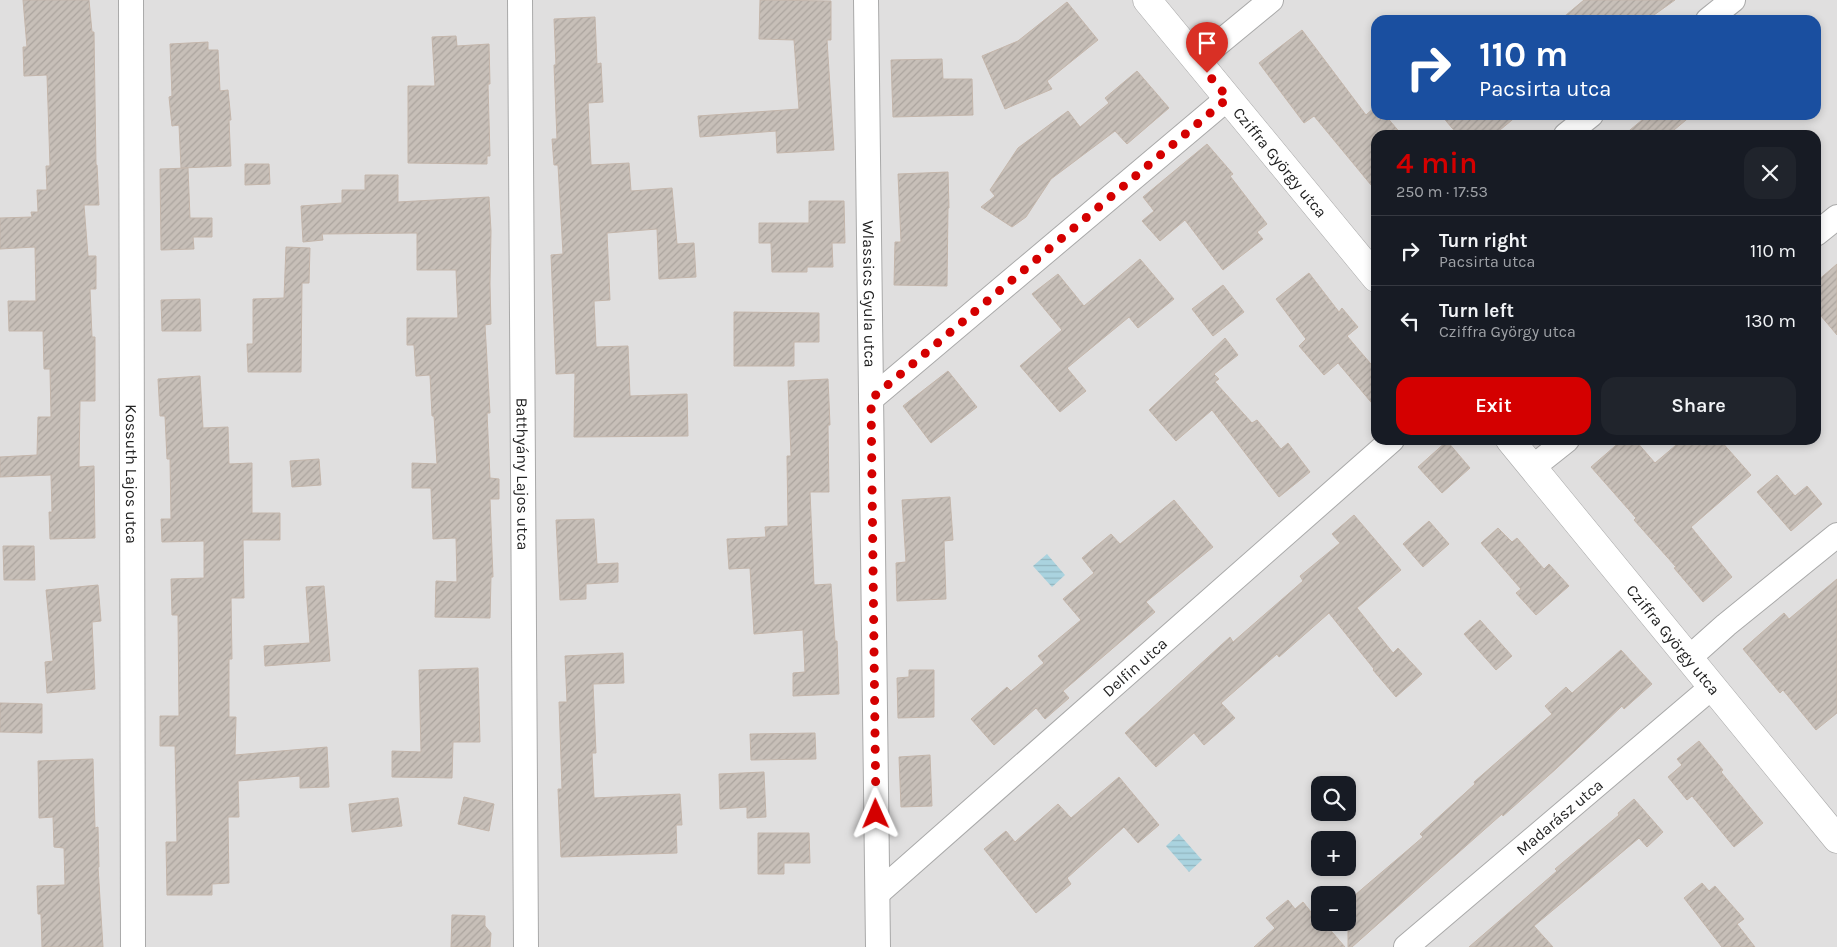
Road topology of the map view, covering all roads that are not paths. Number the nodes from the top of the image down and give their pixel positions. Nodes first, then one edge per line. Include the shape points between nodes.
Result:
1 (131, 0) edge
2 (520, 0) edge
3 (866, 0) edge
4 (1147, 0) edge
5 (1271, 0) edge
6 (1733, 0) edge
7 (1714, 15) edge
8 (1197, 60) junction
9 (1228, 98) junction
10 (1585, 120) edge
11 (1572, 130) edge
12 (1837, 217) edge
13 (1821, 230) edge
14 (1371, 272) edge
15 (871, 399) junction
16 (1386, 445) edge
17 (1514, 445) edge
18 (1560, 445) edge
19 (1533, 468) junction
20 (1837, 535) edge
21 (1689, 658) junction
22 (1712, 687) junction
23 (1837, 839) edge
24 (878, 893) junction
25 (133, 947) edge
26 (526, 947) edge
27 (878, 947) edge
28 (1406, 947) edge

1 - 25 street, Kossuth Lajos utca
2 - 26 street, Batthyány Lajos utca
3 - 15 street, Wlassics Gyula utca
4 - 8 street, Cziffra György utca
5 - 8 street
6 - 7 street
8 - 9 street, Cziffra György utca
9 - 14 street, Cziffra György utca
9 - 15 street
10 - 11 street
12 - 13 street
15 - 24 street, Wlassics Gyula utca
16 - 24 street, Delfin utca
17 - 19 street, Cziffra György utca
18 - 19 street
19 - 21 street, Cziffra György utca
20 - 21 street
21 - 22 street, Cziffra György utca
22 - 23 street, Cziffra György utca
22 - 28 street, Madarász utca
24 - 27 street, Wlassics Gyula utca

